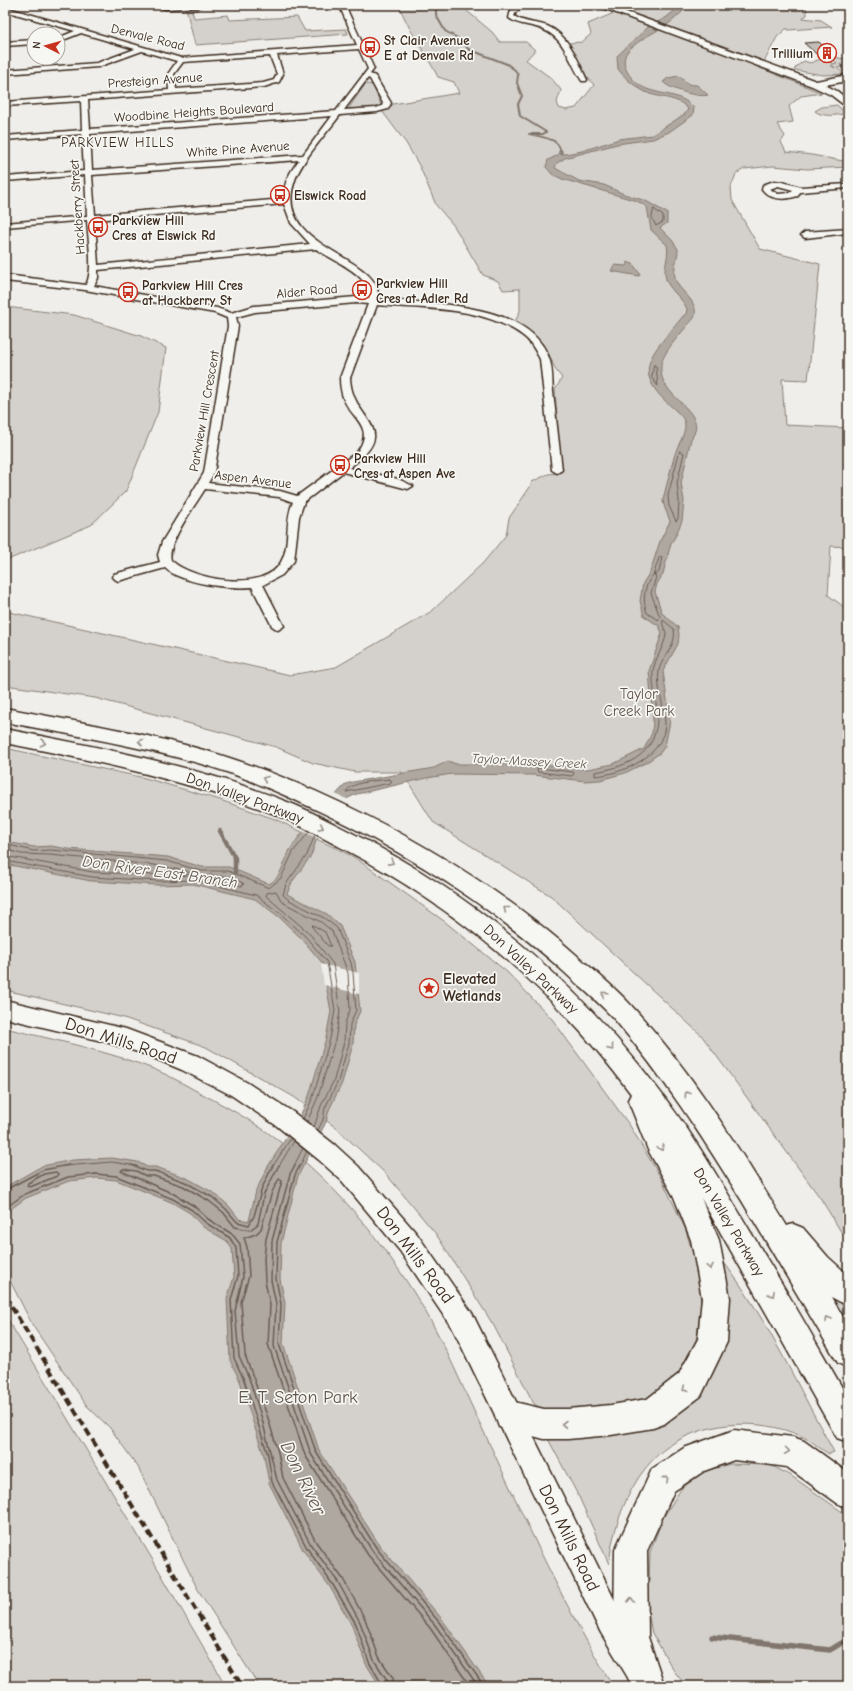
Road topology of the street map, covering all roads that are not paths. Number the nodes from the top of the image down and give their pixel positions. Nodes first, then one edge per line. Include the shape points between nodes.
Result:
1 (148, 5) edge
2 (199, 5) edge
3 (342, 5) edge
4 (523, 5) edge
5 (602, 6) edge
6 (27, 8) dead end
7 (5, 9) edge
8 (16, 12) junction
9 (81, 32) junction
10 (66, 37) edge
11 (26, 43) edge
12 (5, 44) edge
13 (361, 47) junction
14 (140, 49) junction
15 (273, 54) junction
16 (181, 60) junction
17 (5, 72) edge
18 (366, 76) junction
19 (848, 78) edge
20 (584, 80) dead end
21 (816, 84) junction
22 (173, 91) junction
23 (84, 98) junction
24 (5, 104) edge
25 (848, 105) edge
26 (338, 113) junction
27 (85, 132) junction
28 (5, 138) edge
29 (304, 157) junction
30 (88, 173) junction
31 (5, 179) edge
32 (848, 186) edge
33 (797, 189) dead end
34 (287, 201) junction
35 (91, 218) junction
36 (5, 225) edge
37 (848, 231) edge
38 (805, 235) dead end
39 (318, 246) junction
40 (94, 268) junction
41 (5, 278) edge
42 (88, 288) junction
43 (373, 302) junction
44 (231, 316) junction
45 (342, 469) junction
46 (557, 470) dead end
47 (202, 486) junction
48 (408, 486) dead end
49 (300, 500) junction
50 (167, 564) junction
51 (118, 577) dead end
52 (256, 583) junction
53 (278, 626) dead end
54 (5, 715) edge
55 (5, 736) edge
56 (364, 835) junction
57 (5, 1009) edge
58 (630, 1073) junction
59 (710, 1125) junction
60 (848, 1292) edge
61 (848, 1352) edge
62 (510, 1416) junction
63 (848, 1427) edge
64 (848, 1492) edge
65 (647, 1683) edge

1 - 2 street
3 - 13 street
4 - 20 street via 513,11 511,17 557,33 563,39
5 - 21 main road
6 - 8 street
7 - 8 street, Denvale Road
8 - 9 street, Denvale Road
9 - 10 street
9 - 14 street, Denvale Road
11 - 12 street
13 - 15 street, Denvale Road
13 - 18 street via 370,68
14 - 16 street, Denvale Road
14 - 17 street via 98,65
15 - 16 street, Denvale Road
15 - 22 street, Presteign Avenue via 280,74 277,81
16 - 22 street via 171,74
18 - 26 street
18 - 26 street, Woodbine Heights Boulevard via 373,77 387,103 385,107
19 - 21 main road
21 - 25 main road via 830,90
22 - 23 street, Presteign Avenue
23 - 24 street, Presteign Avenue
23 - 27 street, Hackberry Street
26 - 27 street, Woodbine Heights Boulevard
26 - 29 street
27 - 28 street, Woodbine Heights Boulevard
27 - 30 street, Hackberry Street
29 - 30 street, White Pine Avenue
29 - 34 street via 290,181
30 - 31 street, White Pine Avenue
30 - 35 street, Hackberry Street
32 - 33 street
34 - 35 street
34 - 39 street via 290,214 297,226
35 - 36 street
35 - 40 street, Hackberry Street
37 - 38 street
39 - 40 street
39 - 43 street via 358,271 372,287
40 - 42 street, Hackberry Street via 94,278
41 - 42 street
42 - 44 street
43 - 44 street, Alder Road via 324,302 254,309
43 - 45 street via 344,381 348,400 367,424 370,438 366,449
43 - 46 street, Alder Road via 482,313 526,333 536,343 545,360
44 - 47 street, Parkview Hill Crescent via 233,326 209,472
45 - 48 street
45 - 49 street
47 - 49 street, Aspen Avenue via 280,494
47 - 50 street, Parkview Hill Crescent via 165,549
49 - 52 street via 292,517 288,560 279,571
50 - 51 street
50 - 52 street via 180,572 219,582
52 - 53 street
56 -> 54 highway, Don Valley Parkway via 301,794 206,758 119,737
55 -> 56 highway, Don Valley Parkway via 166,770
56 -> 58 highway, Don Valley Parkway via 404,870 478,920 526,960 595,1030
59 -> 56 highway, Don Valley Parkway via 623,1012 504,907 443,866
57 - 62 main road, Don Mills Road via 126,1039 166,1053 214,1076 283,1117 348,1171 409,1242 463,1322
58 -> 62 highway via 661,1150 684,1190 705,1240 716,1298 712,1342 690,1385 654,1413 568,1424 544,1424
58 -> 63 highway, Don Valley Parkway via 670,1126 709,1186
59 - 60 highway via 761,1188 808,1258 830,1280
61 -> 59 highway, Don Valley Parkway
62 - 65 main road, Don Mills Road via 611,1623
65 -> 64 highway via 631,1637 631,1550 663,1480 695,1459 734,1445 793,1452

